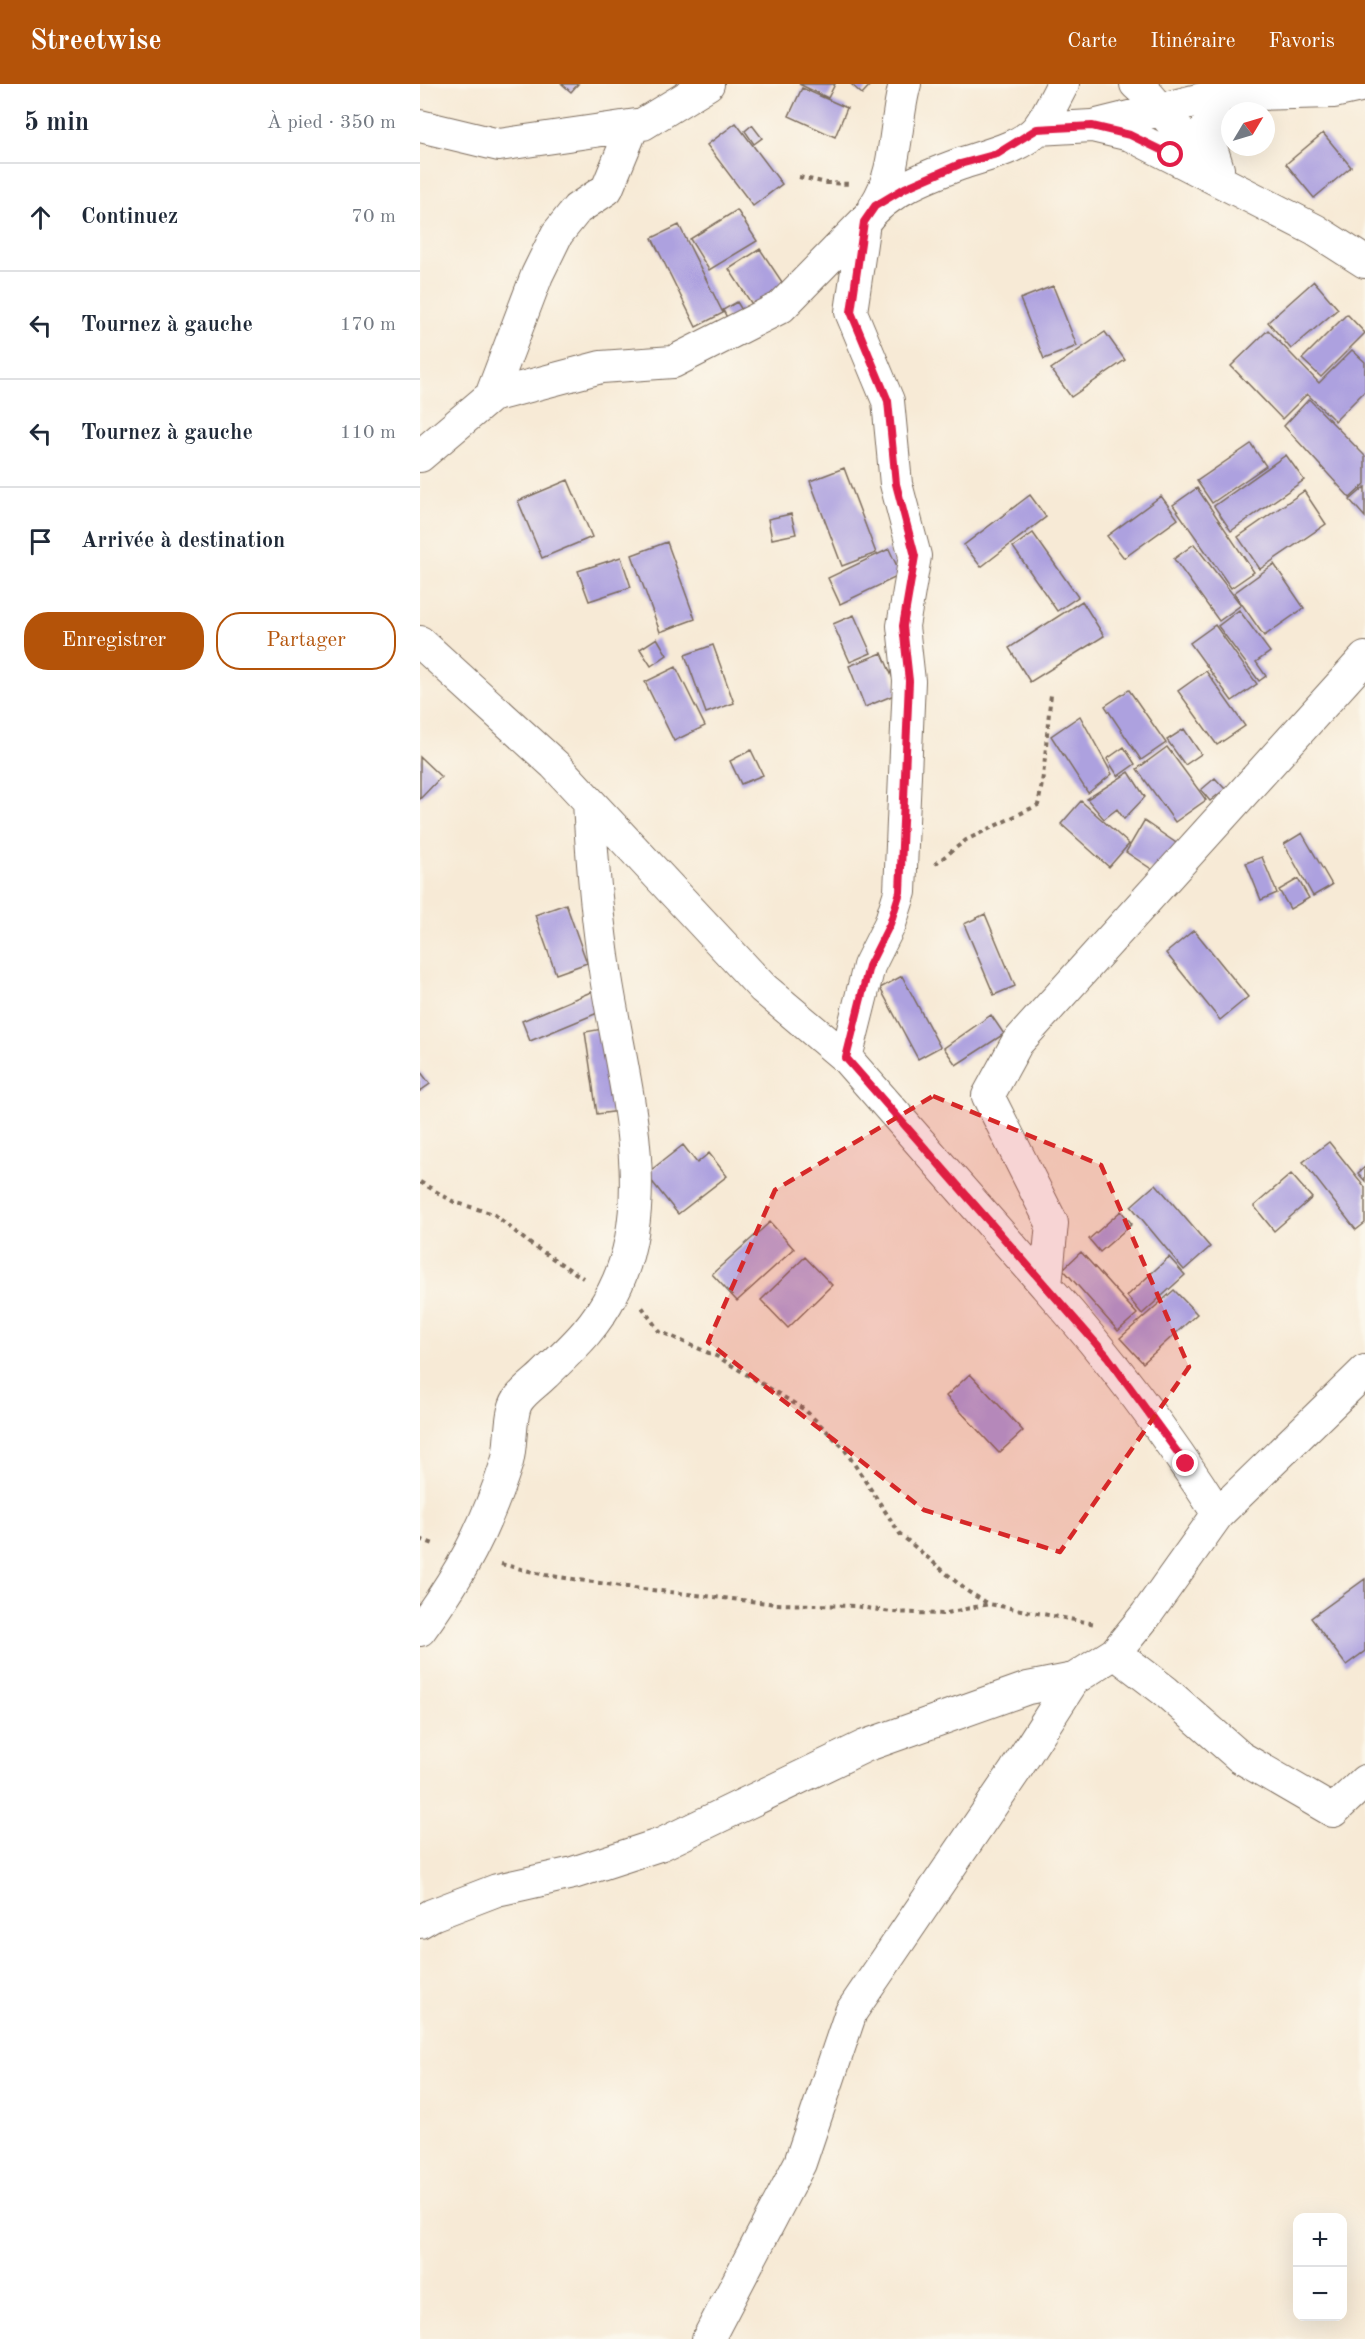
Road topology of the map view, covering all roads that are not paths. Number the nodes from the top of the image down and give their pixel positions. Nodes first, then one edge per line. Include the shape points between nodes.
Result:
1 (708, 84) edge
2 (905, 84) edge
3 (1063, 84) edge
4 (1136, 84) edge
5 (1365, 85) edge
6 (1220, 89) edge
7 (1156, 97) edge
8 (420, 126) edge
9 (633, 126) junction
10 (1092, 126) junction
11 (1037, 129) junction
12 (1223, 183) junction
13 (874, 205) junction
14 (1365, 262) edge
15 (491, 396) junction
16 (420, 456) edge
17 (420, 642) edge
18 (1365, 658) edge
19 (589, 802) junction
20 (846, 1058) junction
21 (1046, 1286) junction
22 (1365, 1371) edge
23 (1218, 1514) junction
24 (420, 1630) edge
25 (1123, 1642) junction
26 (1074, 1679) junction
27 (1365, 1781) edge
28 (420, 1922) edge
29 (708, 2339) edge

1 - 9 street via 643,124
2 - 13 street
3 - 11 street
4 - 7 street
5 - 6 street via 1334,92
6 - 7 street via 1170,90
6 - 12 street via 1206,131
7 - 10 street
7 - 12 street
8 - 9 street via 499,145
9 - 15 street via 607,189 577,209 557,234 537,275
10 - 11 street
10 - 12 street via 1130,135
11 - 13 street via 997,154 960,164
12 - 14 street via 1315,230
13 - 15 street via 781,307 673,362 601,367
13 - 20 street via 851,312 888,401 896,484 915,556 903,626 909,681 900,892 890,924 869,966
15 - 16 street
17 - 19 street via 555,765
18 - 21 street via 1017,1043 988,1096 1052,1223
19 - 20 street via 763,988
19 - 24 street via 594,882 630,1109 635,1188 631,1249 611,1296 591,1329 517,1401 508,1458 490,1514 469,1556
20 - 21 street
21 - 23 street via 1107,1356
22 - 23 street
23 - 25 street
25 - 26 street
25 - 27 street via 1165,1691 1240,1757 1333,1811
26 - 28 street via 1029,1688 865,1746 662,1844 573,1873 497,1890
26 - 29 street via 851,2012 800,2163

